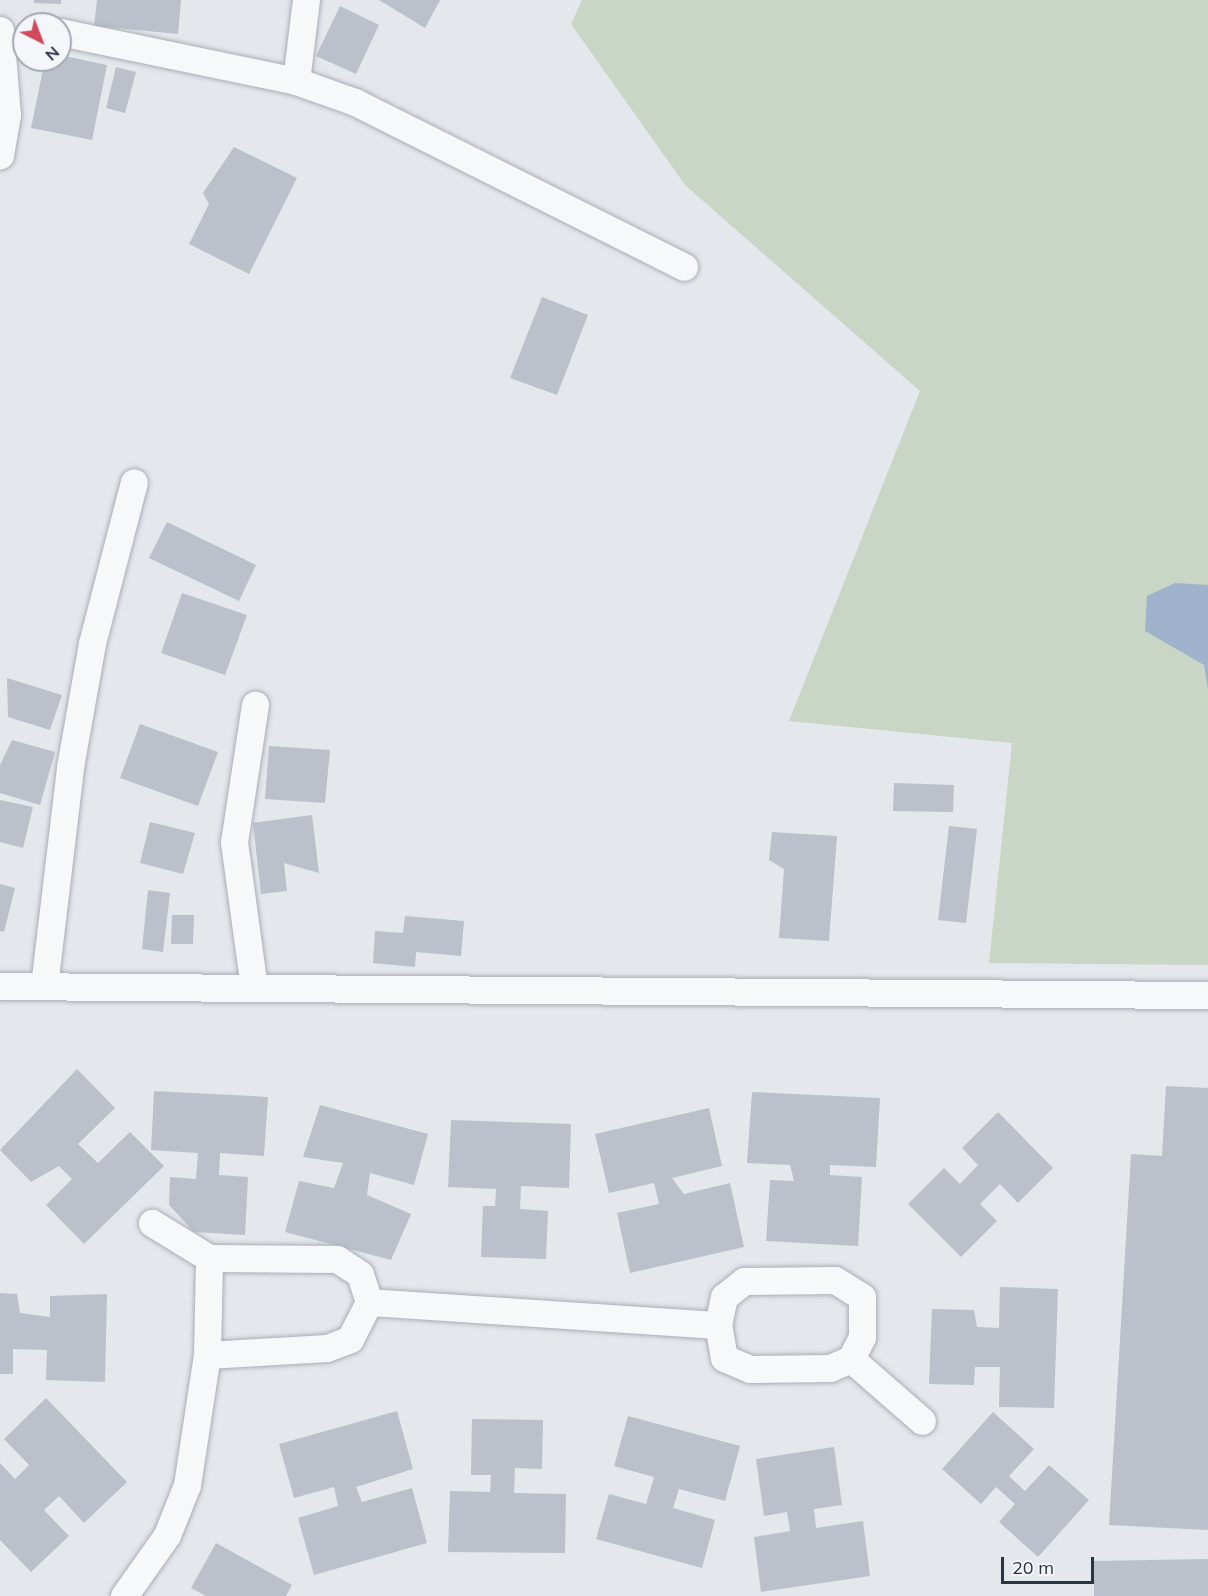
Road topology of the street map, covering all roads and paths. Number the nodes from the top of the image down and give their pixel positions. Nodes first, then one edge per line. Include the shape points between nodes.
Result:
1 (306, 0) edge
2 (0, 30) edge
3 (72, 34) edge
4 (296, 81) junction
5 (0, 155) edge
6 (684, 267) dead end
7 (134, 482) dead end
8 (255, 705) dead end
9 (0, 986) edge
10 (44, 986) junction
11 (254, 988) junction
12 (1208, 995) edge
13 (152, 1223) dead end
14 (208, 1258) junction
15 (369, 1302) junction
16 (718, 1325) junction
17 (207, 1355) junction
18 (851, 1359) junction
19 (922, 1421) dead end
20 (124, 1596) edge

1 - 4 street
2 - 5 street via 7,115
3 - 4 street
4 - 6 street via 355,102 506,174
7 - 10 street via 92,643 72,755
8 - 11 street via 234,842
9 - 10 street
10 - 11 street
11 - 12 street
13 - 14 street
14 - 15 street via 337,1259 360,1274
14 - 17 street
15 - 16 street
15 - 17 street via 350,1339 327,1348
16 - 18 street via 724,1359 750,1369 830,1368
16 - 18 street via 724,1297 744,1281 836,1280 862,1298 862,1337
17 - 20 street via 187,1485 167,1535
18 - 19 street

